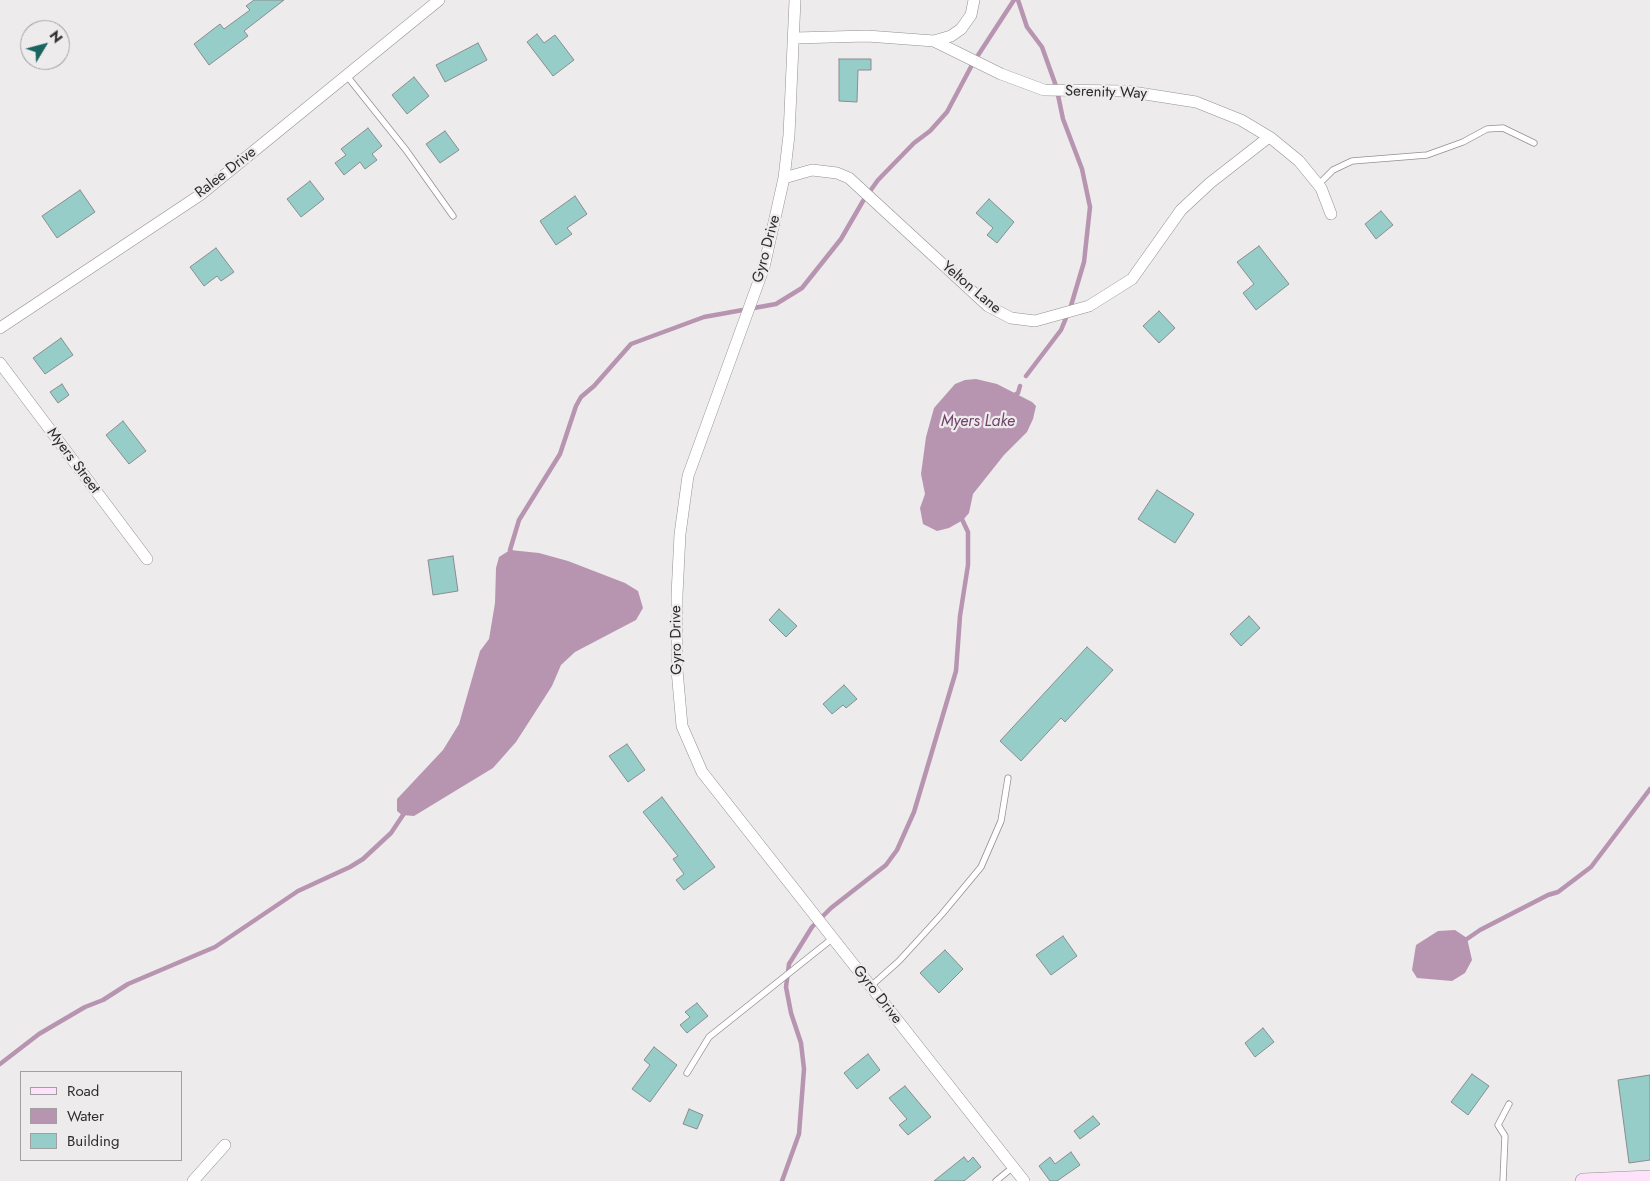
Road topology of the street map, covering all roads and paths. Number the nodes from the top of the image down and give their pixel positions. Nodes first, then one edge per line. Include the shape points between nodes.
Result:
1 (440, 0) edge
2 (795, 0) edge
3 (974, 0) edge
4 (795, 38) junction
5 (934, 41) junction
6 (347, 76) junction
7 (1269, 137) junction
8 (1534, 143) dead end
9 (784, 178) junction
10 (1318, 185) junction
11 (1331, 214) dead end
12 (453, 216) dead end
13 (0, 328) edge
14 (0, 363) edge
15 (147, 559) dead end
16 (1008, 778) dead end
17 (832, 938) junction
18 (871, 986) junction
19 (686, 1073) dead end
20 (1509, 1104) dead end
21 (225, 1145) dead end
22 (1013, 1167) junction
23 (1650, 1178) edge
24 (193, 1181) edge
25 (996, 1181) edge
26 (1024, 1181) edge
27 (1503, 1181) edge
28 (1583, 1181) edge

1 - 6 street, Ralee Drive
2 - 4 street, Gyro Drive
3 - 5 street, Serenity Way via 971,15 961,29
4 - 5 street, Serenity Way via 866,36
4 - 9 street, Gyro Drive
5 - 7 street, Serenity Way via 1001,74 1044,90 1126,91 1188,101 1241,120
6 - 12 lane
6 - 13 street, Ralee Drive via 200,195
7 - 9 street, Yelton Lane via 1181,210 1132,279 1089,306 1035,321 1011,318 988,306 849,178 812,170
7 - 10 street, Serenity Way via 1300,161
8 - 10 lane via 1503,128 1487,129 1427,155 1352,161 1333,170
9 - 17 street, Gyro Drive via 764,267 688,476 678,562 677,670 682,726 702,772
10 - 11 street, Serenity Way
14 - 15 street, Myers Street
16 - 18 lane via 1001,821 981,867 936,921
17 - 18 street, Gyro Drive
17 - 19 lane via 709,1037
18 - 22 street, Gyro Drive
20 - 27 lane via 1498,1125 1505,1136
21 - 24 street
22 - 25 lane
22 - 26 street, Gyro Drive
23 - 28 main road

